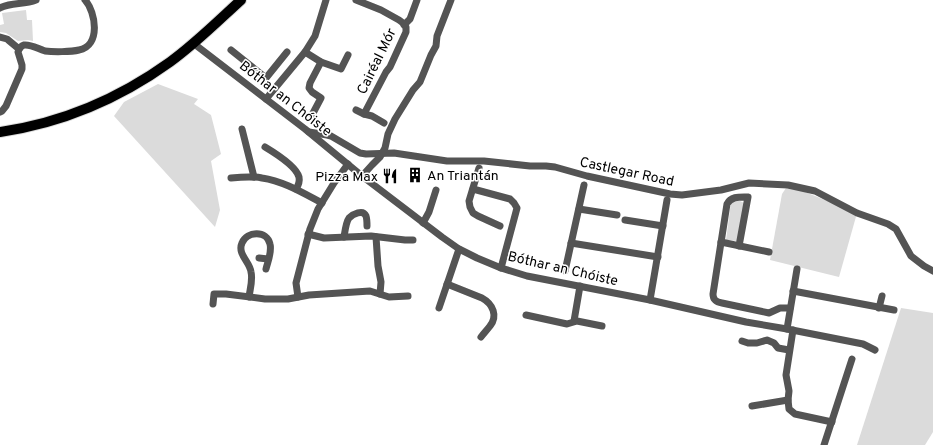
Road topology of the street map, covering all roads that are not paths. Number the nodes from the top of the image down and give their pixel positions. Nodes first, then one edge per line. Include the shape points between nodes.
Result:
1 (36, 0) edge
2 (85, 0) edge
3 (241, 0) edge
4 (326, 0) edge
5 (356, 0) edge
6 (417, 0) edge
7 (451, 0) edge
8 (0, 8) edge
9 (404, 25) junction
10 (0, 37) edge
11 (193, 43) junction
12 (19, 49) junction
13 (231, 50) dead end
14 (286, 52) dead end
15 (305, 52) junction
16 (348, 55) dead end
17 (321, 62) junction
18 (268, 75) junction
19 (279, 83) junction
20 (266, 99) junction
21 (356, 110) dead end
22 (0, 112) edge
23 (364, 114) junction
24 (312, 115) dead end
25 (384, 122) dead end
26 (242, 129) dead end
27 (0, 132) edge
28 (309, 132) junction
29 (265, 147) dead end
30 (383, 153) junction
31 (348, 164) junction
32 (480, 168) dead end
33 (362, 176) junction
34 (254, 177) junction
35 (231, 178) dead end
36 (584, 185) dead end
37 (296, 189) junction
38 (473, 189) junction
39 (436, 190) dead end
40 (667, 200) dead end
41 (322, 203) junction
42 (579, 209) junction
43 (617, 215) dead end
44 (625, 220) dead end
45 (423, 223) junction
46 (367, 226) dead end
47 (500, 226) dead end
48 (663, 226) junction
49 (308, 234) junction
50 (344, 237) junction
51 (376, 237) junction
52 (413, 240) dead end
53 (721, 242) junction
54 (571, 243) junction
55 (740, 246) junction
56 (459, 249) junction
57 (769, 252) dead end
58 (658, 257) junction
59 (259, 258) dead end
60 (268, 259) junction
61 (501, 268) junction
62 (266, 269) dead end
63 (797, 269) dead end
64 (565, 271) dead end
65 (933, 271) edge
66 (447, 284) junction
67 (580, 286) junction
68 (793, 291) junction
69 (380, 294) junction
70 (408, 296) dead end
71 (882, 296) dead end
72 (249, 297) junction
73 (298, 297) junction
74 (650, 300) junction
75 (213, 304) dead end
76 (439, 308) dead end
77 (790, 308) junction
78 (879, 308) junction
79 (894, 310) dead end
80 (526, 315) dead end
81 (574, 321) junction
82 (602, 326) dead end
83 (790, 330) junction
84 (481, 337) dead end
85 (742, 341) dead end
86 (790, 350) junction
87 (875, 350) dead end
88 (852, 359) dead end
89 (788, 400) junction
90 (752, 406) dead end
91 (832, 422) junction
92 (824, 445) edge

1 - 8 street
2 - 12 street via 91,8 94,25 94,34 86,48 77,51 50,51 25,45
3 - 11 main road
4 - 15 street via 317,33
5 - 9 street, Cairéal Mór via 381,10
6 - 9 street via 410,19
7 - 30 street via 437,36 436,46 420,82 395,119
9 - 23 street, Cairéal Mór via 406,32
10 - 12 street
11 - 20 street, Bóthar an Chóiste
11 - 27 main road via 171,62 121,93 92,107 22,129
12 - 22 street via 22,69 6,106
13 - 18 street via 266,78
14 - 18 street
15 - 17 street, Cairéal Mór
15 - 19 street
16 - 17 street, Cairéal Mór via 341,69
17 - 24 street via 309,88 321,98
18 - 19 street
19 - 20 street
20 - 28 street, Bóthar an Chóiste
21 - 23 street, Cairéal Mór
23 - 25 street, Cairéal Mór
26 - 34 street
28 - 30 street, Castlegar Road via 331,136 360,153
28 - 31 street, Bóthar an Chóiste
29 - 37 street via 297,172 299,181
30 - 33 street
30 - 65 street, Castlegar Road via 447,161 484,161 555,167 670,194 721,190 749,183 815,190 857,213 893,226 908,252
31 - 33 street, Bóthar an Chóiste
31 - 41 street
32 - 38 street
33 - 45 street, Bóthar an Chóiste
34 - 35 street
34 - 37 street via 276,181
36 - 42 street
37 - 41 street
38 - 47 street via 469,201 473,213
38 - 61 street via 510,199 517,208
39 - 45 street via 430,212
40 - 48 street
41 - 49 street
42 - 43 street
42 - 54 street
44 - 48 street
45 - 56 street, Bóthar an Chóiste
46 - 50 street via 364,214 354,214 348,221
48 - 58 street
49 - 50 street via 324,238
49 - 73 street via 296,283
50 - 51 street
51 - 52 street
51 - 69 street
53 - 55 street
53 - 55 street via 728,201 736,197 748,197
53 - 77 street via 714,300 769,313 780,308
54 - 58 street
54 - 64 street
55 - 57 street
56 - 61 street, Bóthar an Chóiste
56 - 66 street
58 - 74 street
59 - 60 street
60 - 62 street
60 - 72 street via 271,251 265,236 250,235 242,242 242,255 252,272
61 - 67 street, Bóthar an Chóiste via 527,276
63 - 68 street
66 - 76 street
66 - 84 street via 482,298 491,305 493,320
67 - 74 street, Bóthar an Chóiste
67 - 81 street
68 - 77 street
68 - 78 street
69 - 70 street via 390,297
69 - 73 street via 370,291
71 - 78 street
72 - 73 street via 281,300
72 - 75 street via 214,294
74 - 83 street, Bóthar an Chóiste
77 - 83 street
78 - 79 street
80 - 81 street via 567,324
81 - 82 street
83 - 86 street
83 - 87 street, Bóthar an Chóiste via 863,344
85 - 86 street via 752,343 767,340 778,348
86 - 89 street via 786,375
88 - 91 street
89 - 90 street
89 - 91 street via 789,409 795,414
91 - 92 street

